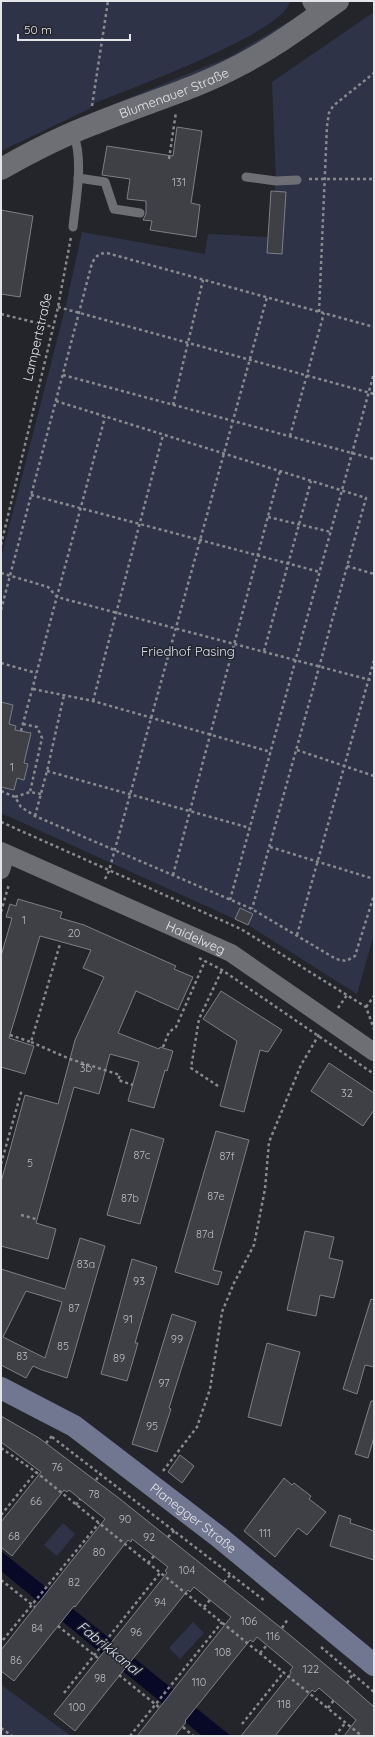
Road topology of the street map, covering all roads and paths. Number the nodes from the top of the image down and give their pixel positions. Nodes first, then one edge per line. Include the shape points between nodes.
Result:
1 (108, 1) edge
2 (338, 1) edge
3 (315, 8) edge
4 (374, 73) edge
5 (176, 112) dead end
6 (93, 124) junction
7 (74, 132) junction
8 (169, 159) dead end
9 (1, 169) edge
10 (246, 177) dead end
11 (78, 178) junction
12 (326, 178) junction
13 (374, 179) edge
14 (297, 180) joint
15 (140, 213) dead end
16 (73, 226) joint
17 (203, 280) junction
18 (266, 297) junction
19 (58, 307) junction
20 (79, 312) junction
21 (319, 312) junction
22 (324, 313) junction
23 (1, 314) edge
24 (53, 327) junction
25 (374, 327) edge
26 (188, 342) junction
27 (249, 359) junction
28 (374, 373) edge
29 (63, 375) junction
30 (307, 375) junction
31 (369, 392) junction
32 (374, 394) edge
33 (56, 401) junction
34 (173, 405) junction
35 (106, 417) junction
36 (232, 421) junction
37 (163, 435) junction
38 (290, 436) junction
39 (224, 453) junction
40 (352, 453) junction
41 (374, 459) edge
42 (280, 471) junction
43 (311, 481) junction
44 (342, 490) junction
45 (31, 495) junction
46 (81, 508) junction
47 (268, 517) junction
48 (140, 524) junction
49 (299, 524) junction
50 (331, 532) junction
51 (200, 540) junction
52 (1, 544) edge
53 (258, 556) junction
54 (288, 564) junction
55 (347, 566) junction
56 (320, 572) junction
57 (1, 573) edge
58 (374, 574) edge
59 (10, 575) junction
60 (57, 597) junction
61 (1, 610) edge
62 (116, 612) junction
63 (176, 628) junction
64 (234, 643) junction
65 (264, 652) junction
66 (296, 659) junction
67 (374, 660) edge
68 (1, 663) edge
69 (320, 666) junction
70 (36, 673) junction
71 (368, 680) junction
72 (374, 681) edge
73 (32, 689) junction
74 (64, 695) junction
75 (93, 701) junction
76 (151, 718) junction
77 (23, 724) junction
78 (21, 731) dead end
79 (210, 735) junction
80 (296, 750) junction
81 (270, 752) junction
82 (344, 766) junction
83 (47, 771) junction
84 (374, 776) edge
85 (1, 791) edge
86 (30, 792) junction
87 (41, 794) junction
88 (130, 794) junction
89 (15, 797) junction
90 (190, 811) junction
91 (35, 816) junction
92 (1, 822) edge
93 (250, 828) junction
94 (270, 847) junction
95 (115, 850) junction
96 (318, 862) junction
97 (4, 864) edge
98 (109, 871) junction
99 (173, 875) junction
100 (374, 879) edge
101 (98, 894) junction
102 (374, 895) edge
103 (230, 900) junction
104 (252, 909) junction
105 (1, 912) edge
106 (297, 935) junction
107 (60, 944) dead end
108 (194, 956) dead end
109 (205, 961) junction
110 (222, 970) junction
111 (347, 995) junction
112 (374, 996) edge
113 (366, 1007) junction
114 (329, 1021) junction
115 (374, 1029) edge
116 (10, 1035) dead end
117 (318, 1036) junction
118 (31, 1042) junction
119 (163, 1047) dead end
120 (374, 1052) edge
121 (374, 1074) edge
122 (133, 1085) dead end
123 (218, 1086) dead end
124 (22, 1089) dead end
125 (1, 1164) edge
126 (22, 1215) dead end
127 (36, 1219) dead end
128 (1, 1388) edge
129 (45, 1433) dead end
130 (52, 1436) junction
131 (46, 1443) dead end
132 (1, 1448) edge
133 (31, 1464) dead end
134 (28, 1468) junction
135 (36, 1472) junction
136 (101, 1473) junction
137 (96, 1480) dead end
138 (148, 1482) junction
139 (80, 1499) dead end
140 (76, 1505) junction
141 (1, 1515) edge
142 (99, 1523) junction
143 (174, 1530) junction
144 (168, 1537) dead end
145 (154, 1556) dead end
146 (148, 1563) junction
147 (160, 1573) junction
148 (231, 1574) junction
149 (1, 1580) edge
150 (224, 1582) dead end
151 (210, 1600) dead end
152 (32, 1605) junction
153 (271, 1606) dead end
154 (35, 1607) dead end
155 (204, 1608) junction
156 (283, 1615) dead end
157 (288, 1619) junction
158 (222, 1622) junction
159 (294, 1624) dead end
160 (58, 1626) dead end
161 (282, 1628) dead end
162 (3, 1640) dead end
163 (318, 1644) dead end
164 (267, 1645) dead end
165 (260, 1653) junction
166 (94, 1655) junction
167 (98, 1658) dead end
168 (374, 1665) edge
169 (284, 1672) junction
170 (353, 1674) junction
171 (119, 1675) dead end
172 (347, 1683) dead end
173 (374, 1692) edge
174 (64, 1693) dead end
175 (334, 1700) dead end
176 (156, 1705) junction
177 (160, 1708) dead end
178 (328, 1708) junction
179 (346, 1722) junction
180 (242, 1724) dead end
181 (183, 1727) dead end
182 (1, 1728) edge
183 (12, 1736) edge
184 (130, 1736) edge
185 (193, 1736) edge
186 (335, 1736) edge
187 (362, 1736) edge

1 - 6 path via 91,113
2 - 3 street, Blumenauer Straße
3 - 6 street, Blumenauer Straße via 287,37 238,66 209,80
4 - 12 path via 333,106 329,113
5 - 8 path
6 - 7 street, Blumenauer Straße
7 - 9 street, Blumenauer Straße
7 - 11 lane via 78,144
10 - 14 lane
11 - 15 lane via 105,182 114,209
11 - 16 lane
12 - 13 path
12 - 14 path
12 - 21 path
16 - 19 path, Lampertstraße
17 - 18 path
17 - 20 path via 101,253 92,264
17 - 26 path
18 - 21 path
18 - 27 path
19 - 20 path
19 - 24 path, Lampertstraße
20 - 26 path
20 - 29 path
21 - 22 path
22 - 25 path
22 - 30 path
23 - 24 path
24 - 52 path, Lampertstraße
26 - 27 path
26 - 34 path
27 - 30 path
27 - 36 path
28 - 31 path
29 - 33 path
29 - 34 path
30 - 31 path
30 - 38 path
31 - 32 path
31 - 40 path
33 - 35 path
33 - 45 path
34 - 36 path
35 - 37 path
35 - 46 path
36 - 38 path
36 - 39 path
37 - 39 path
37 - 48 path
38 - 40 path
39 - 42 path
39 - 51 path
40 - 41 path
40 - 44 path
42 - 43 path
42 - 47 path
43 - 44 path
43 - 49 path
44 - 50 path
44 - 55 path via 366,498
45 - 46 path
45 - 59 path
46 - 48 path
46 - 60 path
47 - 49 path
47 - 53 path
48 - 51 path
48 - 62 path
49 - 50 path
49 - 54 path
50 - 56 path
51 - 53 path
51 - 63 path
53 - 54 path
53 - 64 path
54 - 56 path
54 - 65 path
55 - 58 path
55 - 69 path
56 - 66 path
57 - 59 path
59 - 60 path via 48,587
59 - 61 path
60 - 62 path
60 - 70 path
62 - 63 path
62 - 75 path
63 - 64 path
63 - 76 path
64 - 65 path
64 - 79 path
65 - 66 path
66 - 69 path
66 - 81 path
67 - 71 path
68 - 70 path
69 - 71 path
69 - 80 path
70 - 73 path
71 - 72 path
71 - 82 path
73 - 74 path
73 - 77 path
74 - 75 path
74 - 83 path
75 - 76 path
76 - 79 path
76 - 88 path
77 - 78 path
77 - 86 path via 37,727 42,738
79 - 81 path
79 - 90 path
80 - 82 path
80 - 94 path
81 - 93 path
82 - 84 path
82 - 96 path
83 - 87 path
83 - 88 path
85 - 89 path
86 - 87 path
86 - 89 path
87 - 91 path
88 - 90 path
88 - 95 path
89 - 91 path via 21,807
90 - 93 path
90 - 99 path
91 - 95 path
92 - 98 path
93 - 103 path
94 - 96 path
94 - 104 path
95 - 98 path
95 - 99 path
96 - 100 path
96 - 106 path
97 - 101 street, Haidelweg
97 - 105 path
98 - 101 path
98 - 111 path via 241,929
99 - 103 path
101 - 114 street, Haidelweg via 231,953
102 - 106 path via 355,956 351,959 346,961 336,958
103 - 104 path
104 - 106 path
107 - 118 path
108 - 109 path
109 - 110 path
109 - 119 path via 176,1027 169,1032
110 - 117 path
110 - 123 path via 200,1019 191,1068
111 - 113 path
111 - 114 path
112 - 113 path
113 - 115 path
114 - 117 path
114 - 120 street, Haidelweg
116 - 118 path
117 - 121 path
117 - 138 path via 301,1065 269,1142 265,1189 254,1246 222,1312 210,1389 197,1427 162,1472
118 - 122 path via 70,1060 120,1075 118,1080
124 - 125 path
126 - 127 path
128 - 138 main road, Planegger Straße via 74,1426
129 - 130 path
130 - 131 path
130 - 136 path
132 - 134 path
133 - 134 path
134 - 135 path
135 - 140 path
135 - 141 path
136 - 137 path
136 - 143 path
138 - 168 main road, Planegger Straße
139 - 140 path
140 - 142 path
142 - 146 path
142 - 152 path
143 - 144 path
143 - 148 path
145 - 146 path
146 - 147 path
147 - 155 path
147 - 166 path
148 - 150 path
148 - 153 path
149 - 152 path
151 - 155 path
152 - 154 path
152 - 162 path
155 - 158 path
156 - 157 path
157 - 159 path
157 - 161 path
158 - 165 path
158 - 176 path
160 - 166 path
163 - 170 path
164 - 165 path
165 - 169 path
166 - 167 path
166 - 174 path
169 - 178 path
169 - 180 path
170 - 172 path
170 - 173 path
171 - 176 path
175 - 178 path
176 - 177 path
176 - 184 path
178 - 179 path
179 - 186 path
179 - 187 path
181 - 185 path
182 - 183 path

